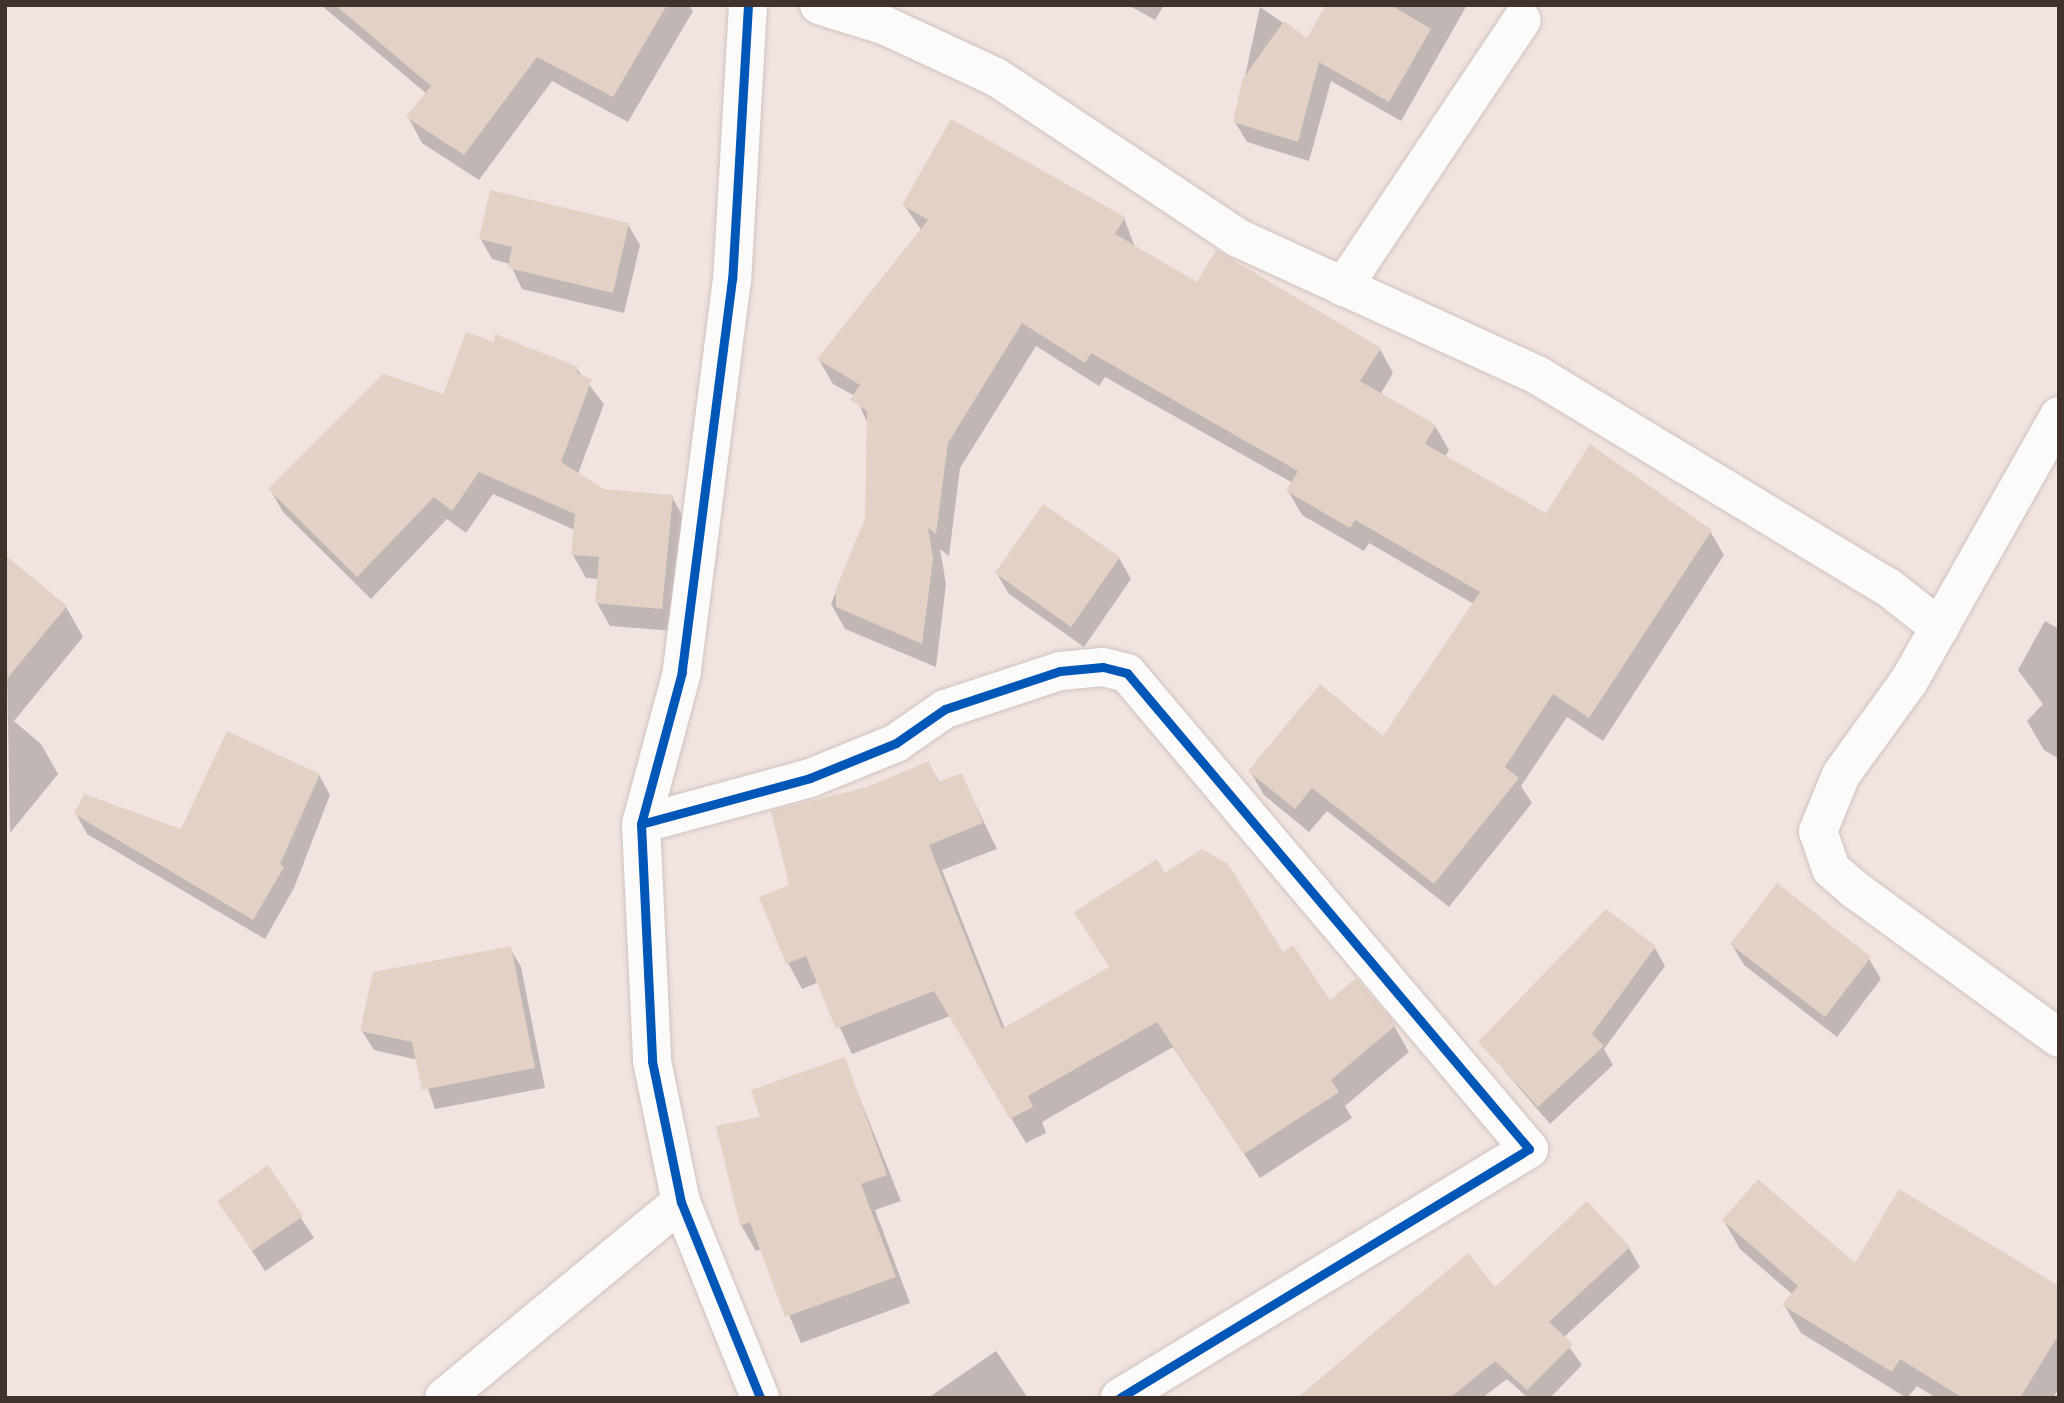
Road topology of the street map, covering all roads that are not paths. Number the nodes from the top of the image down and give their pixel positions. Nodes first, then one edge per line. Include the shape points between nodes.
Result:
1 (748, 5) edge
2 (819, 5) edge
3 (1522, 20) dead end
4 (1343, 287) junction
5 (2059, 416) edge
6 (1940, 628) junction
7 (641, 824) junction
8 (2059, 1038) edge
9 (681, 1202) junction
10 (444, 1398) edge
11 (761, 1398) edge
12 (1120, 1398) edge

1 - 7 street via 732,279 682,672
2 - 4 street via 886,26 996,77 1238,239
3 - 4 street
4 - 6 street via 1539,376 1888,587
5 - 6 street
6 - 8 street via 1841,775 1818,831 1831,869 1854,889
7 - 9 street via 652,1060
7 - 12 street via 810,778 896,743 945,709 1060,671 1103,667 1127,673 1529,1149
9 - 10 street
9 - 11 street

